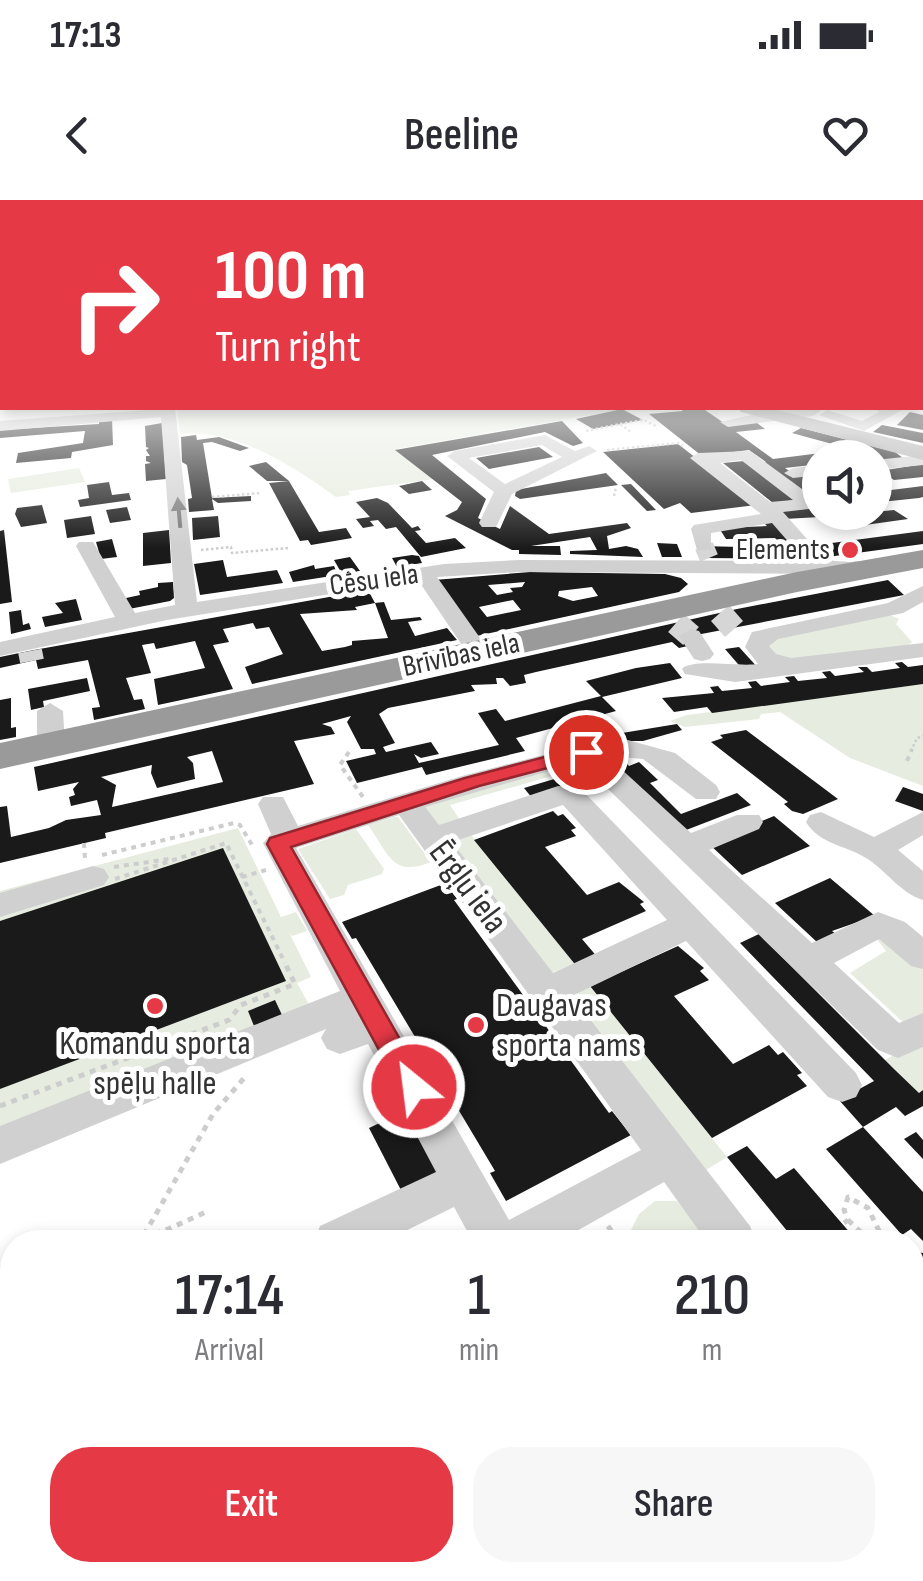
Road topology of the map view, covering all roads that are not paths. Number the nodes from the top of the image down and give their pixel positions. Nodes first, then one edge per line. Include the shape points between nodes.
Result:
1 (69, 419) edge
2 (170, 419) edge
3 (753, 419) edge
4 (815, 419) edge
5 (836, 419) edge
6 (879, 419) edge
7 (728, 422) dead end
8 (0, 426) edge
9 (876, 436) junction
10 (923, 444) edge
11 (923, 456) edge
12 (892, 462) edge
13 (802, 472) edge
14 (793, 473) dead end
15 (504, 491) junction
16 (772, 513) junction
17 (86, 546) dead end
18 (483, 548) junction
19 (705, 556) junction
20 (923, 560) edge
21 (754, 567) junction
22 (872, 567) junction
23 (423, 573) junction
24 (811, 574) junction
25 (923, 579) edge
26 (923, 593) edge
27 (896, 608) junction
28 (187, 610) junction
29 (129, 621) junction
30 (734, 629) tunnel mouth
31 (923, 634) edge
32 (760, 638) junction
33 (0, 649) edge
34 (923, 650) edge
35 (478, 652) junction
36 (696, 653) tunnel mouth
37 (791, 666) junction
38 (586, 752) junction
39 (0, 756) edge
40 (706, 792) dead end
41 (406, 802) junction
42 (748, 822) dead end
43 (821, 822) dead end
44 (923, 822) edge
45 (430, 838) junction
46 (686, 848) junction
47 (876, 849) junction
48 (94, 864) road end
49 (923, 888) edge
50 (0, 905) edge
51 (691, 924) junction
52 (914, 937) edge
53 (807, 961) junction
54 (546, 992) junction
55 (372, 1011) junction
56 (923, 1029) edge
57 (340, 1038) dead end
58 (842, 1085) dead end
59 (0, 1145) edge
60 (669, 1157) junction
61 (464, 1180) junction
62 (361, 1230) edge
63 (491, 1230) edge
64 (534, 1230) edge
65 (725, 1230) edge

1 - 8 street
28 -> 2 street
3 - 7 street
4 - 9 main road
5 - 9 street
6 - 9 street via 872,424
9 - 10 street
9 - 11 main road
11 - 12 street
13 - 14 street
15 - 15 street via 528,479 588,457 545,440 455,456
15 - 18 street
16 - 16 street via 702,458 744,455 810,504
16 - 19 street via 700,529
16 - 24 street via 816,562
17 - 29 street via 95,572
18 - 19 street, Cēsu iela
18 - 23 street, Cēsu iela
19 - 21 street, Cēsu iela
20 - 22 highway, Brīvības iela
21 - 24 street, Cēsu iela
21 - 24 street, Cēsu iela
22 - 24 highway, Brīvības iela
22 - 25 street
23 - 28 street, Cēsu iela
23 - 35 street
24 - 35 highway, Brīvības iela
26 - 27 street
27 - 31 street
27 - 32 street
28 - 29 street, Cēsu iela
29 - 33 street, Cēsu iela via 31,656
30 - 32 street
32 - 37 street via 756,647 767,660
34 - 37 street
35 - 39 highway, Brīvības iela via 50,728
36 - 37 street via 735,675
38 - 40 street, Ērgļu iela via 617,746 663,755
38 - 41 street, Ērgļu iela
38 - 46 street
41 - 45 street, Ērgļu iela
41 - 55 street via 270,841 278,844
42 - 46 street
43 - 47 street
44 - 47 street
45 - 51 street via 568,794
45 - 54 street, Ērgļu iela
46 - 53 street
47 - 49 street
48 - 50 street
51 - 54 street
51 - 58 street
52 - 53 street via 871,926
53 - 56 street via 891,1039
54 - 60 street, Ērgļu iela
55 - 57 street
55 - 59 street
55 - 61 street
60 - 64 street
60 - 65 street, Ērgļu iela
61 - 62 street
61 - 63 street

